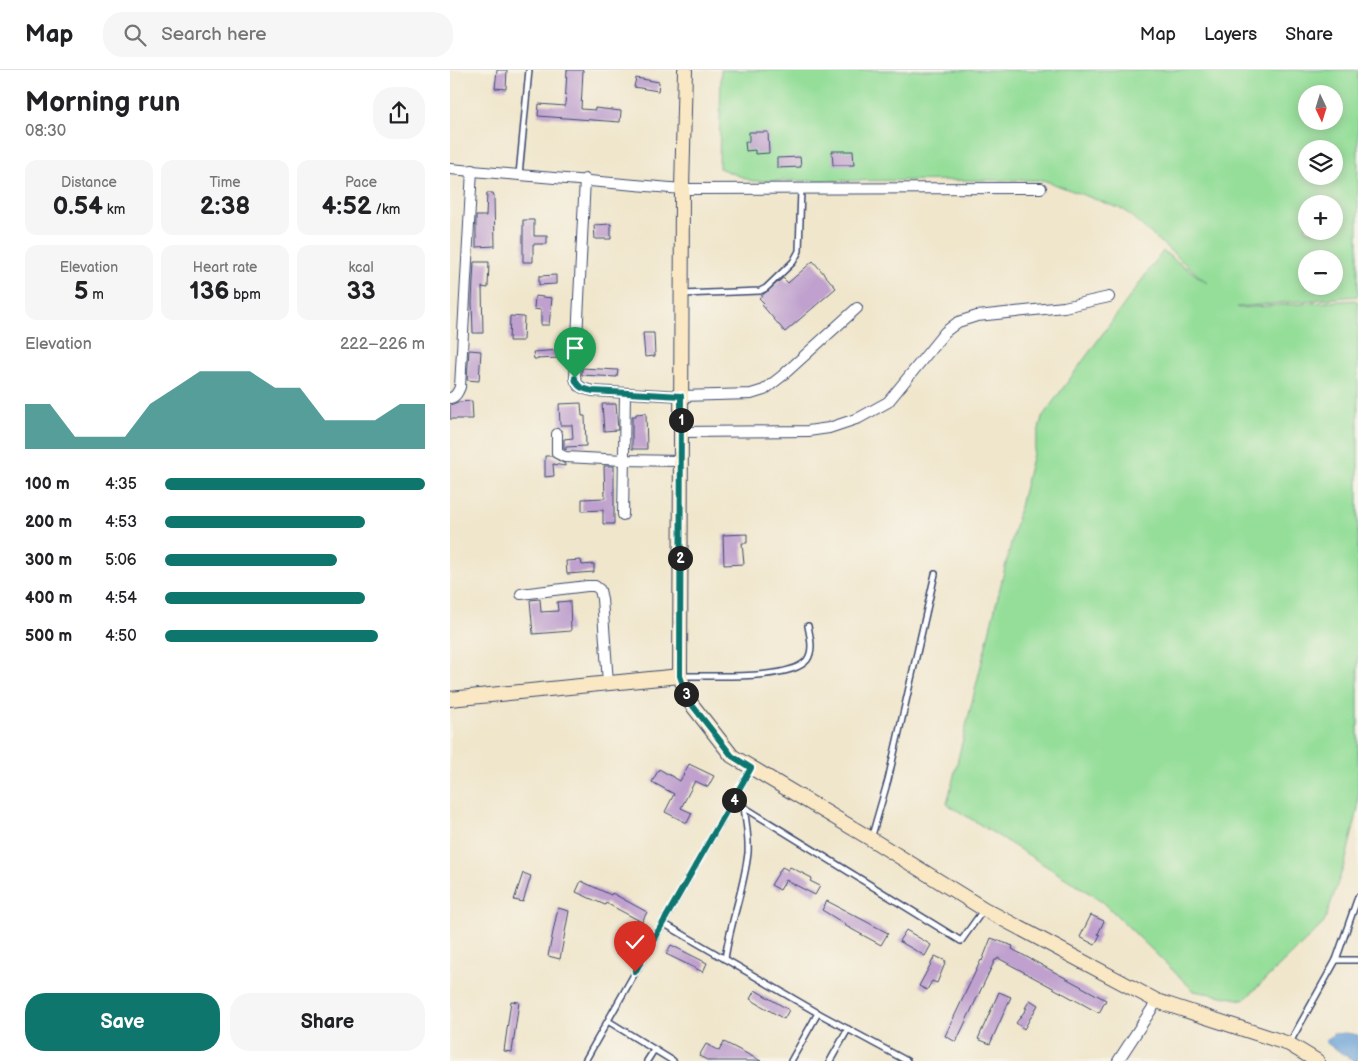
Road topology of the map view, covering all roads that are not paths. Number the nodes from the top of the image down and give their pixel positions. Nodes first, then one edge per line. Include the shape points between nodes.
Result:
1 (529, 70) edge
2 (685, 70) edge
3 (450, 169) edge
4 (472, 170) junction
5 (519, 175) junction
6 (585, 180) junction
7 (1042, 188) dead end
8 (682, 189) junction
9 (801, 189) junction
10 (682, 294) junction
11 (1109, 297) dead end
12 (857, 308) dead end
13 (625, 393) junction
14 (681, 396) junction
15 (450, 398) edge
16 (680, 432) junction
17 (557, 434) dead end
18 (624, 460) junction
19 (680, 461) junction
20 (623, 515) dead end
21 (935, 574) dead end
22 (521, 594) dead end
23 (808, 626) dead end
24 (680, 676) junction
25 (608, 683) junction
26 (450, 699) edge
27 (751, 768) junction
28 (734, 801) junction
29 (744, 807) junction
30 (871, 839) junction
31 (1358, 897) edge
32 (984, 909) junction
33 (663, 923) junction
34 (725, 959) junction
35 (1336, 960) junction
36 (1358, 960) edge
37 (1157, 1001) junction
38 (818, 1012) junction
39 (608, 1021) junction
40 (848, 1029) junction
41 (1289, 1044) junction
42 (654, 1050) junction
43 (584, 1061) edge
44 (648, 1061) edge
45 (674, 1061) edge
46 (791, 1061) edge
47 (830, 1061) edge
48 (907, 1061) edge
49 (1118, 1061) edge
50 (1317, 1061) edge

1 - 5 lane
2 - 8 street
3 - 4 street
4 - 5 street
4 - 15 street via 460,387 458,394
5 - 6 street
6 - 8 street
6 - 13 street via 576,384 582,389
7 - 9 street
8 - 9 street
8 - 10 street
9 - 10 lane via 799,251 793,262 766,288 760,291
10 - 14 street
11 - 16 street via 1064,307 977,316 958,322 945,332 888,402 859,418 830,428
12 - 14 street via 764,390 752,394
13 - 14 street
13 - 18 street
14 - 16 street
16 - 19 street
17 - 18 street via 556,447 560,455
18 - 19 street
18 - 20 street
19 - 24 street
21 - 30 lane via 888,780
22 - 25 street via 587,586 600,590
23 - 24 lane via 811,651 808,659 794,669 768,675
24 - 25 street
24 - 27 street via 689,701 732,756
25 - 26 street
27 - 28 lane
27 - 30 street
28 - 29 lane
28 - 33 lane
29 - 32 lane via 961,942
29 - 34 lane via 748,851
30 - 32 street
31 - 35 lane
32 - 37 street
33 - 34 lane
33 - 39 lane
34 - 38 lane
35 - 36 lane
35 - 41 lane
37 - 41 street
37 - 49 street
38 - 40 lane
38 - 46 lane
39 - 42 lane
39 - 43 lane
40 - 47 lane
40 - 48 lane
41 - 50 street
42 - 44 lane
42 - 45 lane

